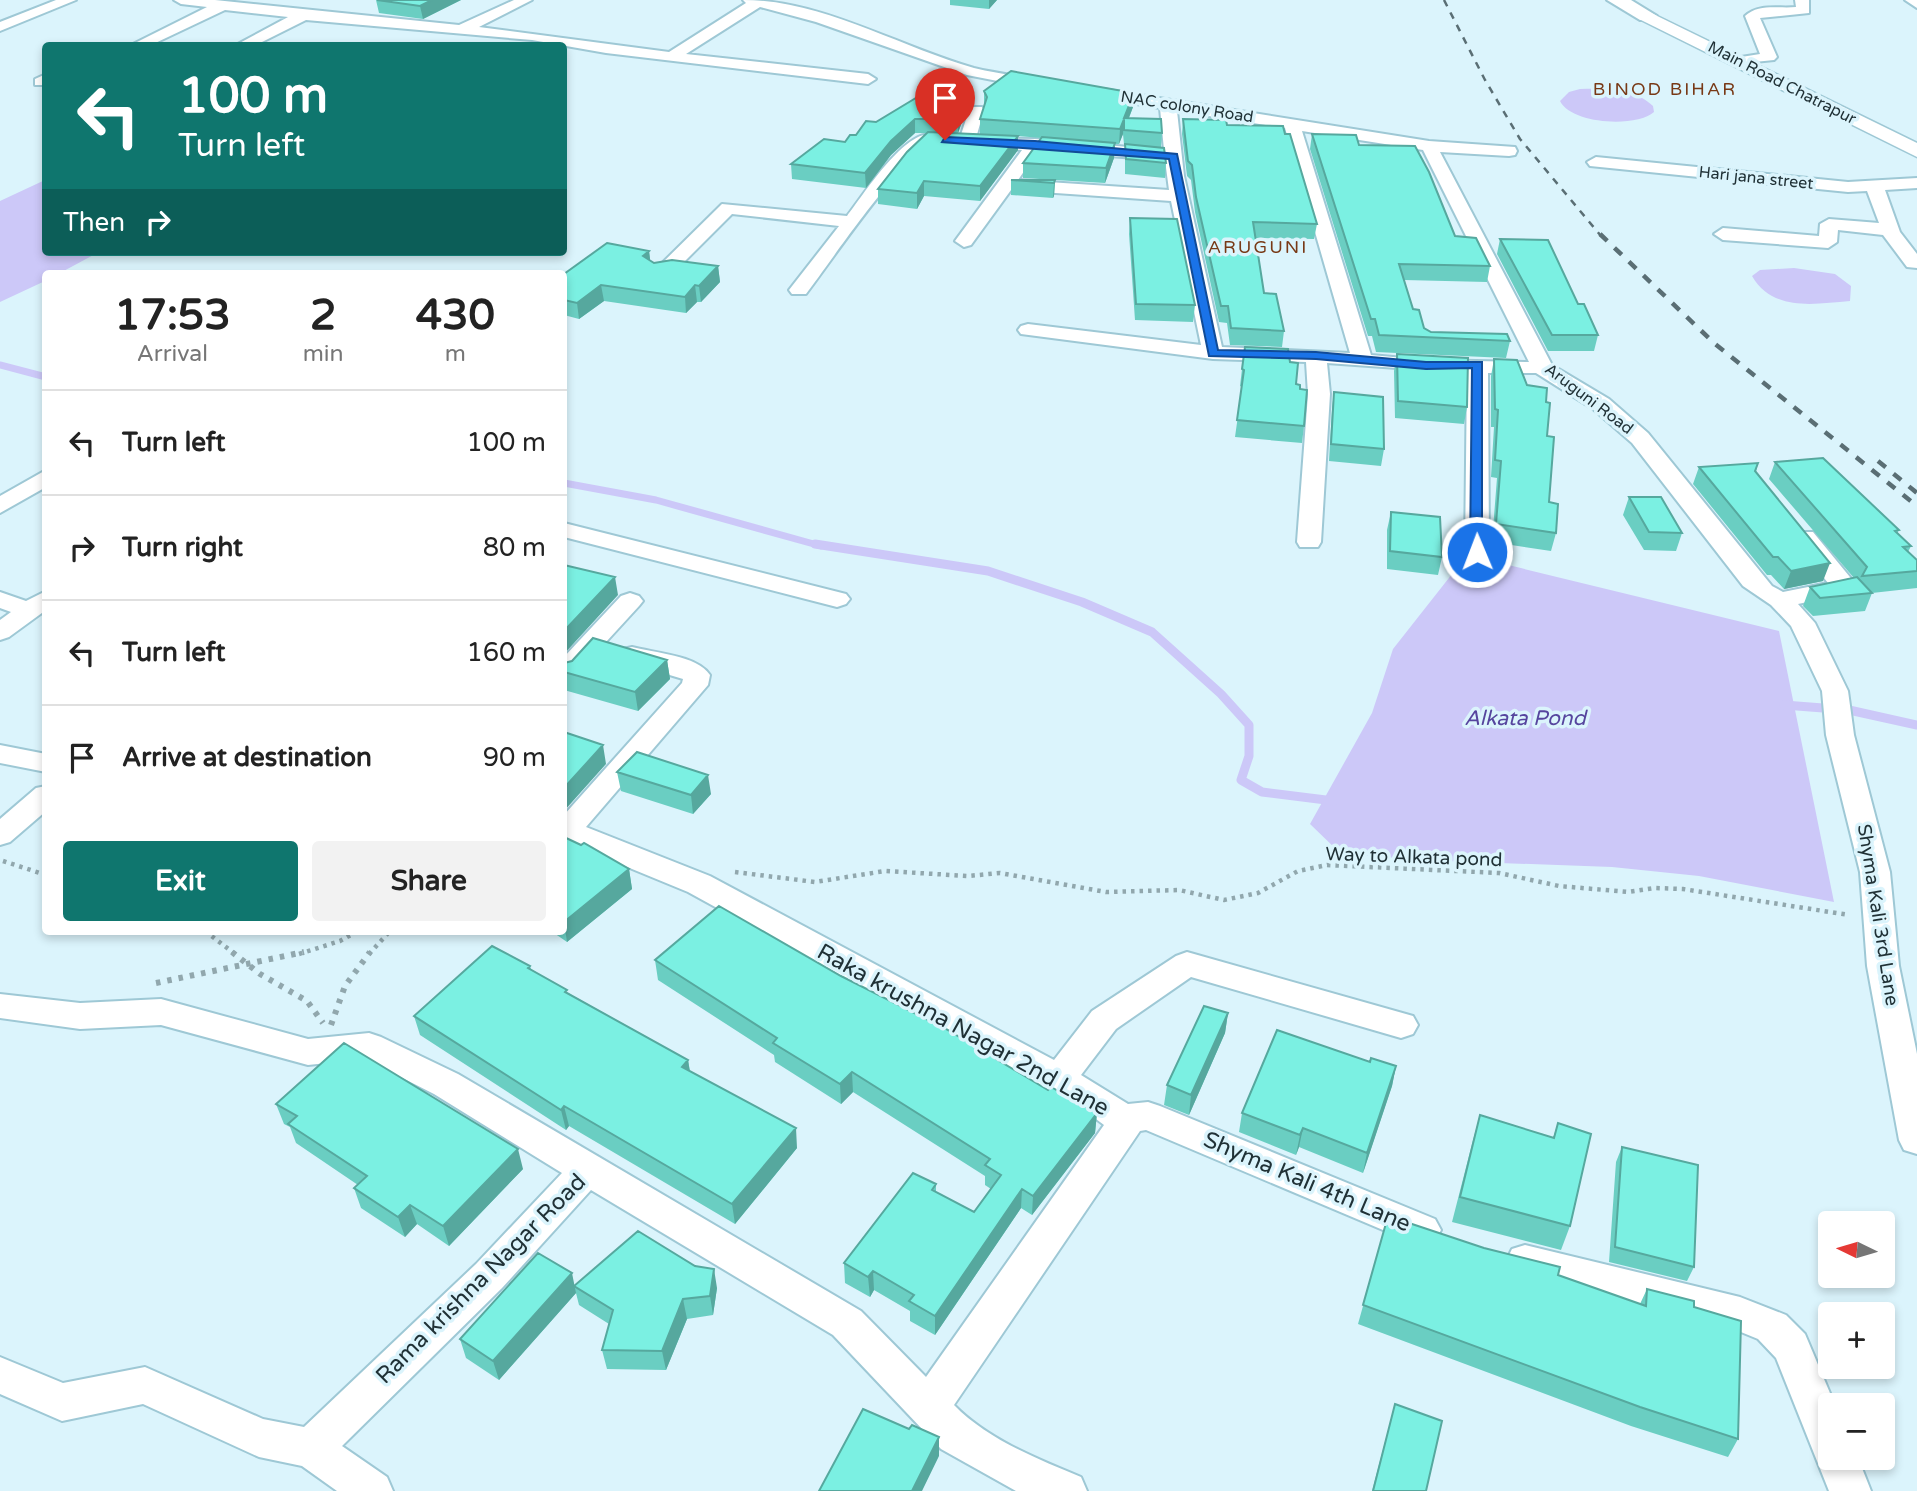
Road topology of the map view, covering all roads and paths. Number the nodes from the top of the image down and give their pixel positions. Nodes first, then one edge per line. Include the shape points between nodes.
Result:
1 (69, 0) edge
2 (181, 0) edge
3 (525, 0) edge
4 (1617, 0) edge
5 (1802, 0) edge
6 (1912, 0) edge
7 (754, 1) edge
8 (1917, 4) edge
9 (223, 5) junction
10 (304, 15) junction
11 (1647, 16) joint
12 (0, 27) edge
13 (458, 31) junction
14 (144, 42) edge
15 (249, 42) edge
16 (671, 57) junction
17 (1740, 61) junction
18 (868, 79) dead end
19 (1051, 87) edge
20 (1076, 91) edge
21 (1168, 103) junction
22 (976, 110) dead end
23 (1293, 124) junction
24 (967, 141) junction
25 (1035, 144) junction
26 (1429, 146) junction
27 (1509, 151) dead end
28 (1917, 151) edge
29 (1173, 156) junction
30 (1595, 162) dead end
31 (1917, 183) edge
32 (1006, 184) junction
33 (1873, 187) junction
34 (1180, 196) junction
35 (852, 222) junction
36 (1890, 230) junction
37 (1723, 233) dead end
38 (964, 242) dead end
39 (1914, 263) dead end
40 (663, 272) edge
41 (799, 290) dead end
42 (1028, 330) dead end
43 (1213, 353) junction
44 (1316, 356) junction
45 (1362, 360) junction
46 (1478, 365) junction
47 (1544, 369) junction
48 (42, 480) edge
49 (0, 506) edge
50 (1787, 517) edge
51 (567, 531) edge
52 (1309, 542) dead end
53 (1477, 552) dead end
54 (837, 599) dead end
55 (0, 600) edge
56 (1780, 600) junction
57 (630, 601) dead end
58 (37, 604) edge
59 (0, 632) edge
60 (591, 644) junction
61 (567, 669) edge
62 (1837, 706) joint
63 (0, 754) edge
64 (42, 762) edge
65 (42, 798) edge
66 (567, 828) edge
67 (567, 831) edge
68 (0, 835) edge
69 (0, 861) edge
70 (731, 872) dead end
71 (42, 874) edge
72 (1880, 919) junction
73 (210, 935) edge
74 (351, 935) edge
75 (386, 935) edge
76 (251, 966) junction
77 (149, 986) dead end
78 (0, 1006) edge
79 (1401, 1025) dead end
80 (1058, 1080) junction
81 (1122, 1119) junction
82 (1917, 1140) edge
83 (587, 1170) junction
84 (1456, 1241) edge
85 (1491, 1252) edge
86 (0, 1375) edge
87 (929, 1407) junction
88 (1818, 1412) edge
89 (311, 1448) junction
90 (1842, 1470) edge
91 (372, 1491) edge
92 (1066, 1491) edge
93 (1850, 1491) edge

1 - 12 street
2 - 9 street
3 - 13 street
4 - 11 main road
5 - 17 street via 1804,10 1763,10 1752,16 1769,57
6 - 8 street
7 - 16 street
7 - 19 street via 821,19 972,72
9 - 10 street
9 - 14 street
10 - 13 street
10 - 15 street
11 - 17 street, Main Road Chatrapur
13 - 16 street via 532,36
16 - 18 street
17 - 28 street, Main Road Chatrapur
20 - 21 street, NAC colony Road
21 - 23 street, NAC colony Road
21 - 29 street
22 - 24 street
23 - 26 street, NAC colony Road
23 - 45 street
24 - 25 street
24 - 35 street via 923,139 899,161
25 - 29 street
25 - 32 street
26 - 27 street, NAC colony Road
26 - 47 street, Aruguni Road
29 - 34 street
30 - 33 street, Hari jana street
31 - 33 street, Hari jana street
32 - 34 street
32 - 38 street
33 - 36 street
34 - 43 street
35 - 40 street via 728,208
35 - 41 street
36 - 37 street via 1829,224 1828,242
36 - 39 street
42 - 43 street
43 - 44 street
44 - 45 street
44 - 52 street via 1319,394
45 - 46 street
46 - 47 street
46 - 53 street
47 - 56 street, Aruguni Road via 1601,404 1640,438 1752,581
48 - 49 street
50 - 56 street via 1845,587
51 - 54 street
55 - 58 street
56 - 62 street, Aruguni Road via 1802,623
57 - 60 street
58 - 59 street
60 - 61 street
60 - 66 street via 697,675 686,695
62 - 72 street, Shyma Kali 3rd Lane via 1840,735 1875,872
63 - 64 street
65 - 68 street
67 - 80 street, Raka krushna Nagar 2nd Lane via 699,884
69 - 71 path
70 - 72 path, Way to Alkata pond via 815,883 885,871 968,876 1000,873 1106,892 1179,890 1224,900 1258,893 1298,871 1327,865 1499,873 1559,886 1628,892 1683,889
72 - 82 street, Shyma Kali 3rd Lane via 1883,966
73 - 76 path
74 - 76 path
75 - 76 path via 362,960 334,1004 330,1032 307,1001
76 - 77 path
78 - 83 street via 80,1016 161,1012 308,1052 369,1046 446,1084
79 - 80 street via 1186,964 1104,1020
80 - 81 street, Raka krushna Nagar 2nd Lane
81 - 84 street, Shyma Kali 4th Lane via 1148,1116 1399,1222
81 - 87 street, Raka krushna Nagar 2nd Lane via 1122,1132
83 - 87 street, Rama krishna Nagar Road via 847,1323
83 - 89 street, Rama krishna Nagar Road via 489,1276
85 - 88 street via 1740,1314 1772,1327 1791,1347
86 - 89 street via 62,1402 145,1385 259,1438
87 - 92 street, Rama krishna Nagar Road via 955,1435 1040,1482
89 - 91 street
90 - 93 street

